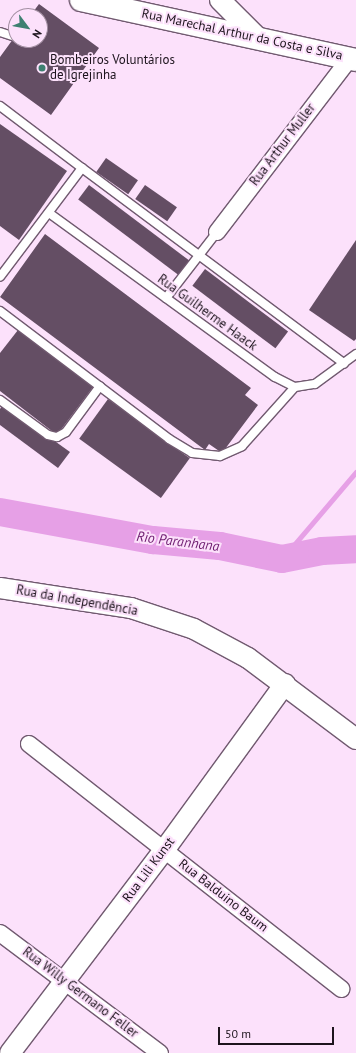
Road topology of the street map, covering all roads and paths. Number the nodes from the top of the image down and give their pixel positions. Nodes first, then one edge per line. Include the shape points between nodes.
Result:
1 (81, 0) edge
2 (220, 0) edge
3 (258, 38) junction
4 (353, 59) edge
5 (0, 106) edge
6 (82, 168) junction
7 (49, 213) junction
8 (217, 232) joint
9 (198, 254) junction
10 (0, 277) edge
11 (166, 298) junction
12 (0, 311) edge
13 (356, 354) edge
14 (344, 363) junction
15 (100, 386) junction
16 (296, 387) junction
17 (0, 400) edge
18 (0, 588) edge
19 (285, 684) junction
20 (356, 739) edge
21 (29, 744) dead end
22 (165, 849) junction
23 (0, 933) edge
24 (65, 982) junction
25 (341, 989) dead end
26 (10, 1053) edge
27 (160, 1053) edge

1 - 3 main road, Rua Marechal Arthur da Costa e Silva
2 - 3 street
3 - 4 main road, Rua Marechal Arthur da Costa e Silva
4 - 8 street, Rua Arthur Muller
5 - 6 lane
6 - 7 lane
6 - 9 lane
7 - 10 lane
7 - 11 lane, Rua Guilherme Haack
8 - 9 lane
9 - 11 lane
9 - 14 lane
11 - 16 lane, Rua Guilherme Haack via 275,377
12 - 15 lane
13 - 14 lane
14 - 16 lane via 314,384
15 - 16 lane via 169,439 192,453 220,456 242,446
15 - 17 lane via 66,432 57,437 48,435
18 - 19 street, Rua da Independência via 131,608 180,624 248,658
19 - 20 street, Rua da Independência
19 - 22 street, Rua Lili Kunst
21 - 22 street, Rua Balduino Baum
22 - 24 street, Rua Lili Kunst
22 - 25 street, Rua Balduino Baum
23 - 24 street, Rua Willy Germano Feller
24 - 26 street, Rua Lili Kunst
24 - 27 street, Rua Willy Germano Feller

